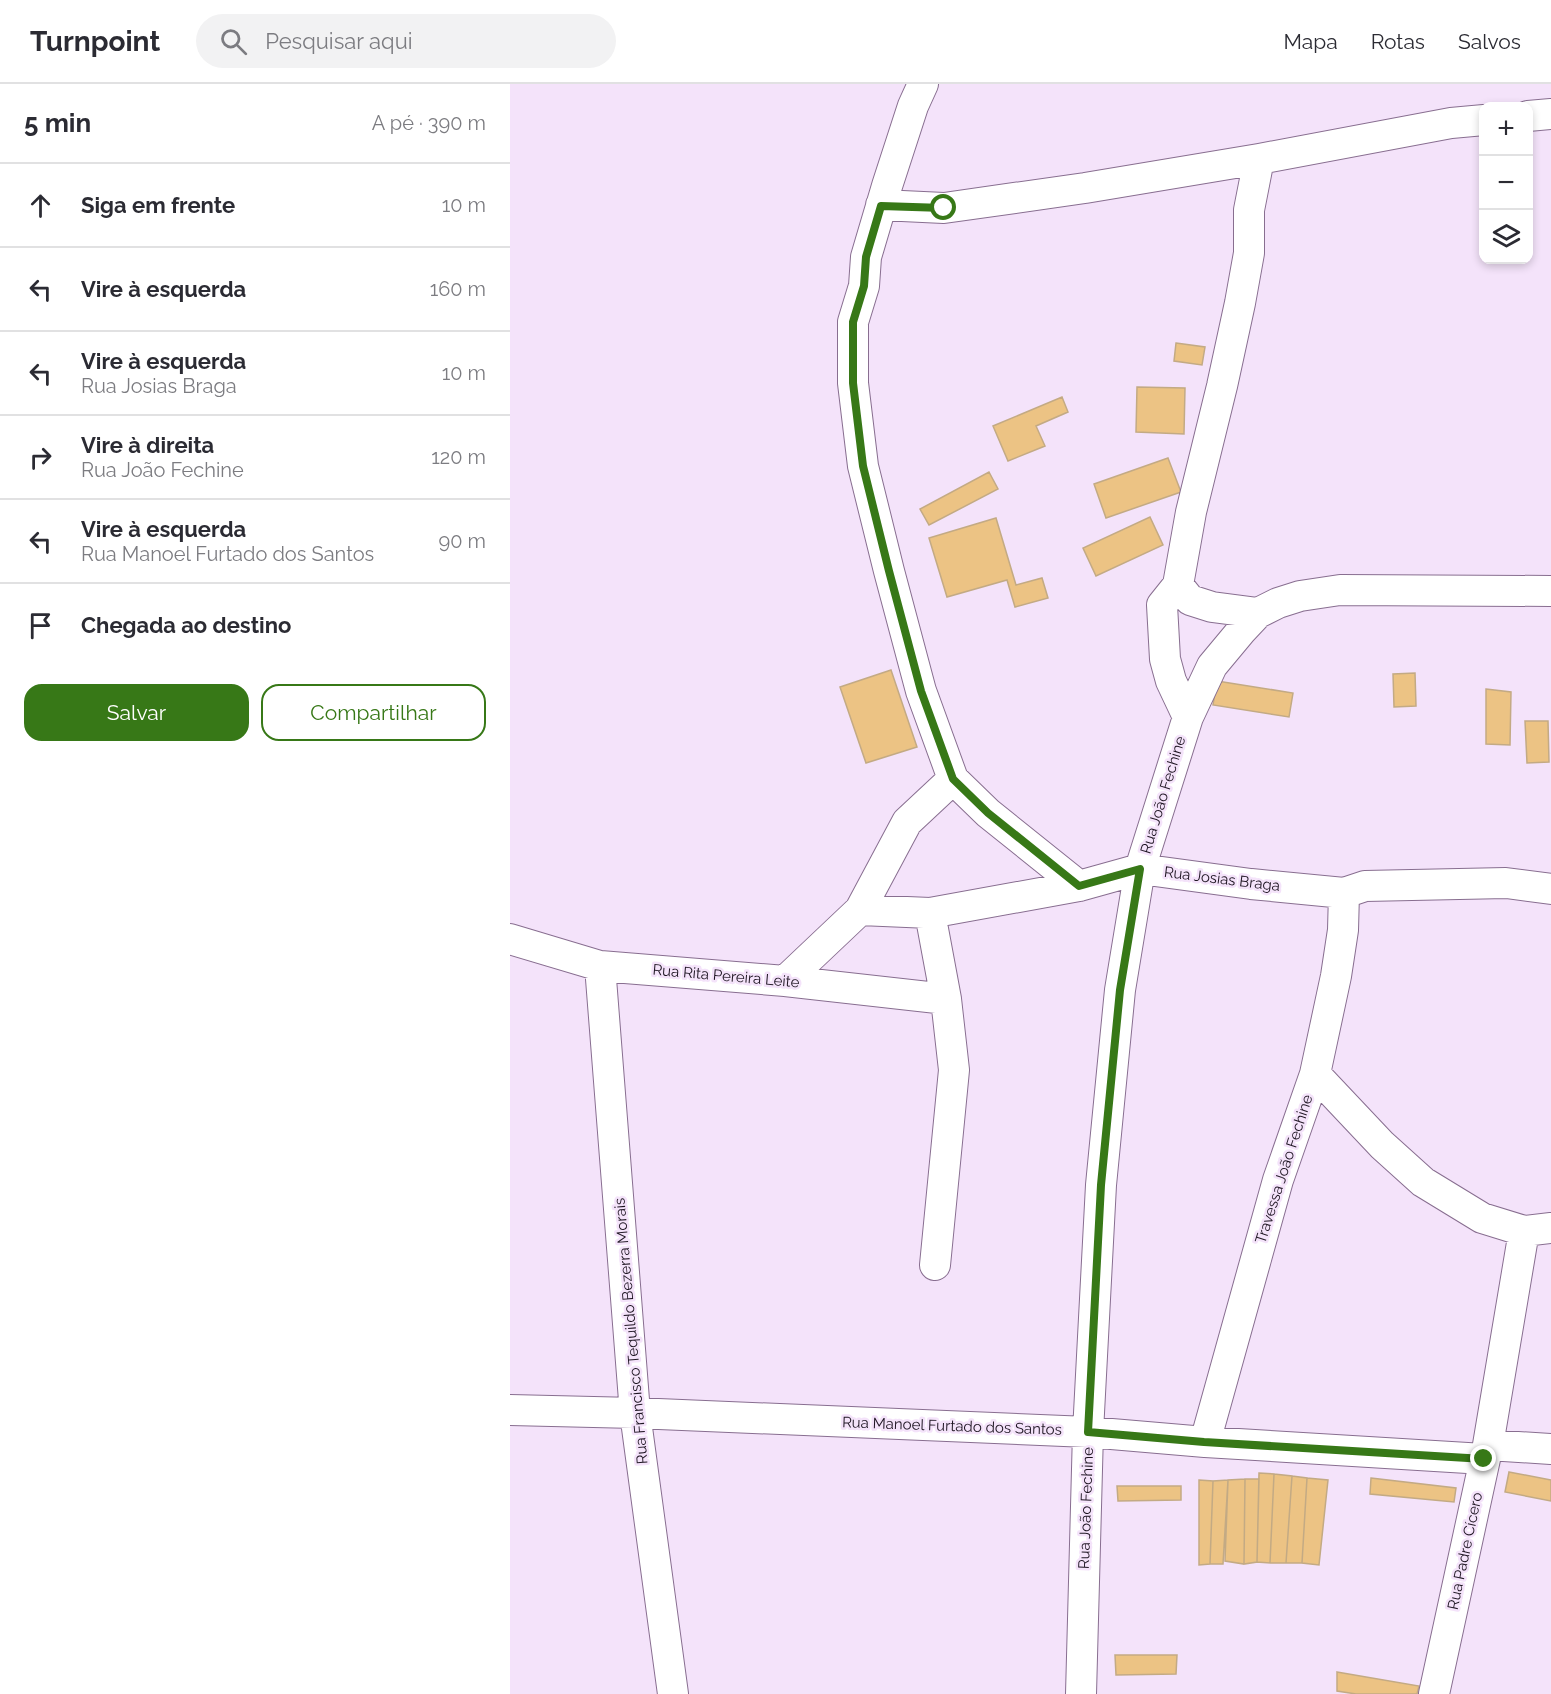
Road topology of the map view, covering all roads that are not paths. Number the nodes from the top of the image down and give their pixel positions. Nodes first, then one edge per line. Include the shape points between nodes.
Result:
1 (923, 84) edge
2 (1551, 114) edge
3 (1533, 116) edge
4 (1479, 120) edge
5 (1259, 159) junction
6 (881, 206) junction
7 (1178, 585) junction
8 (1551, 591) edge
9 (1258, 613) junction
10 (1188, 717) junction
11 (953, 779) junction
12 (1140, 869) junction
13 (1079, 886) junction
14 (1551, 889) edge
15 (1344, 892) junction
16 (860, 910) junction
17 (930, 913) junction
18 (510, 939) edge
19 (600, 966) junction
20 (785, 981) junction
21 (946, 999) junction
22 (1315, 1074) junction
23 (1538, 1230) edge
24 (935, 1265) dead end
25 (510, 1410) edge
26 (635, 1413) junction
27 (1088, 1432) junction
28 (1204, 1442) junction
29 (1551, 1449) edge
30 (1486, 1452) junction
31 (674, 1694) edge
32 (1081, 1694) edge
33 (1434, 1694) edge

1 - 6 street
2 - 3 street
4 - 5 street
5 - 6 street via 944,208
5 - 7 street via 1249,210 1249,253 1240,303
6 - 11 street via 853,322 853,383 863,466 921,691
7 - 9 street via 1190,600
7 - 10 street via 1162,605 1166,659 1171,681
8 - 9 street, Rua João Fechine via 1340,590 1300,596
9 - 10 street, Rua João Fechine via 1212,666
10 - 12 street, Rua João Fechine
11 - 13 street via 988,813
11 - 16 street via 906,822
12 - 13 street, Rua Josias Braga
12 - 15 street, Rua Josias Braga
12 - 27 street, Rua João Fechine via 1120,990 1101,1185
13 - 17 street, Rua Josias Braga
14 - 15 street, Rua Josias Braga via 1506,883 1365,886
15 - 22 street, Travessa João Fechine via 1336,976
16 - 17 street, Rua Josias Braga
16 - 20 street
17 - 21 street
18 - 19 street, Rua Rita Pereira Leite
19 - 20 street, Rua Rita Pereira Leite
19 - 26 street, Rua Francisco Tequildo Bezerra Morais
20 - 21 street, Rua Rita Pereira Leite
21 - 24 street via 954,1070
22 - 23 street via 1382,1145 1424,1182 1482,1218
22 - 28 street, Travessa João Fechine via 1278,1180
23 - 30 street, Rua Padre Cícero
25 - 26 street, Rua Manoel Furtado dos Santos
26 - 27 street, Rua Manoel Furtado dos Santos
26 - 31 street, Rua Francisco Tequildo Bezerra Morais
27 - 28 street, Rua Manoel Furtado dos Santos
27 - 32 street, Rua João Fechine
28 - 30 street, Rua Manoel Furtado dos Santos
29 - 30 street, Rua Manoel Furtado dos Santos
30 - 33 street, Rua Padre Cícero

